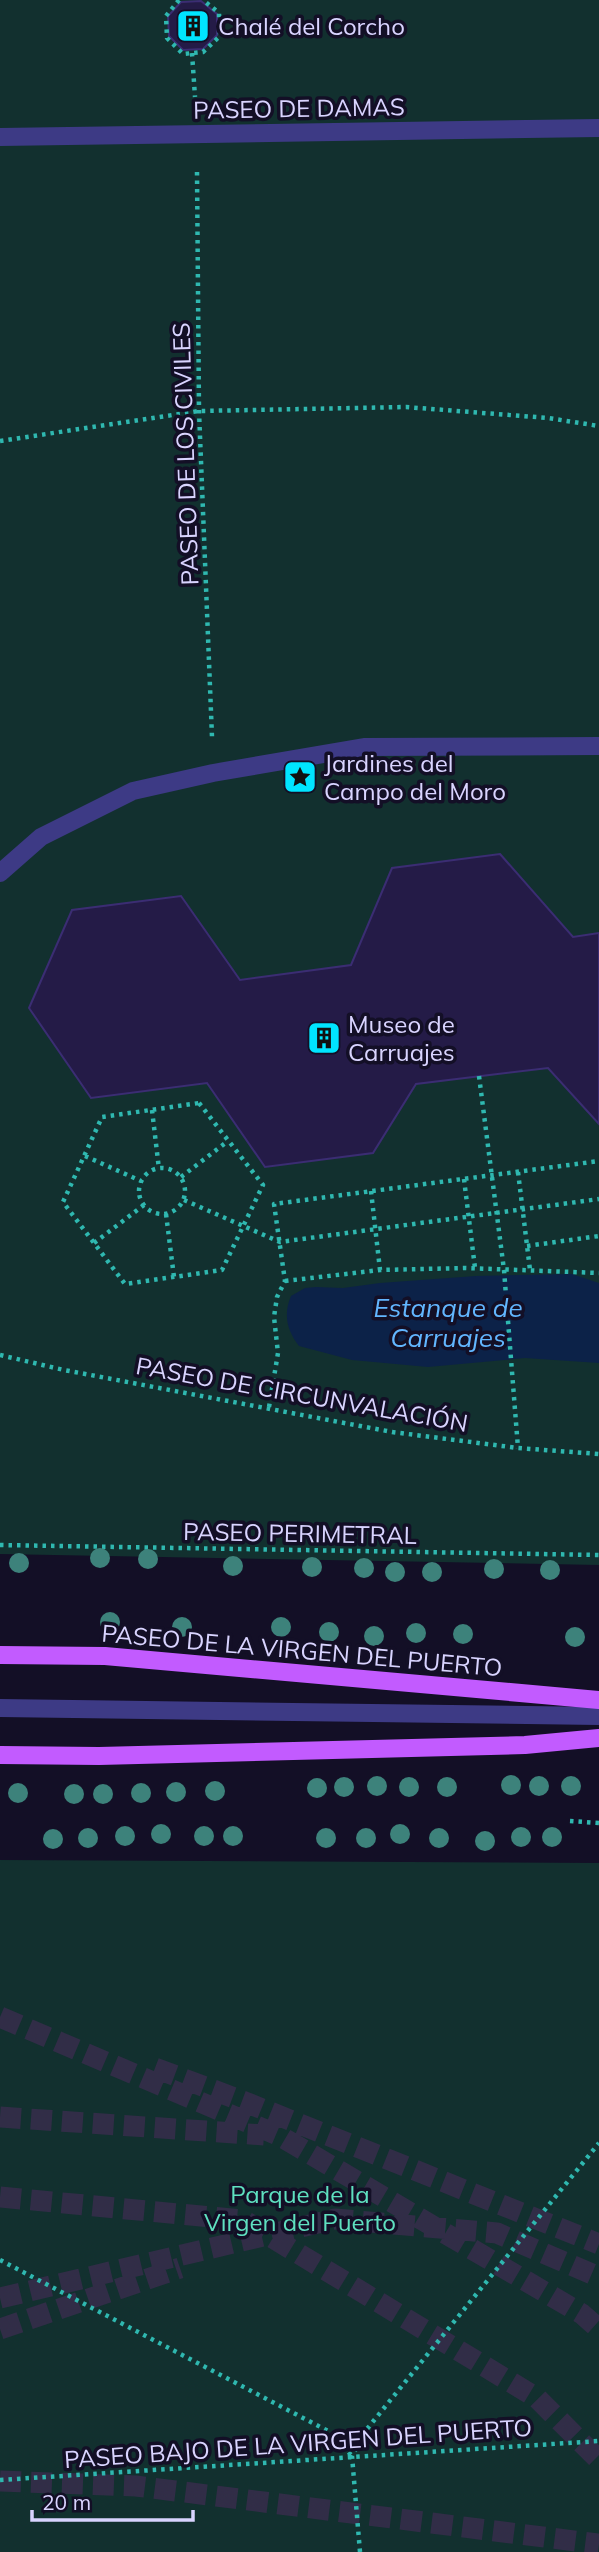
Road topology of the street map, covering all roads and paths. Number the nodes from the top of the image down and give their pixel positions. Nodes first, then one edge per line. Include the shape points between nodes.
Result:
1 (179, 0) edge
2 (203, 0) edge
3 (192, 53) junction
4 (194, 74) dead end
5 (599, 128) edge
6 (197, 134) junction
7 (0, 137) edge
8 (200, 411) junction
9 (599, 426) edge
10 (0, 441) edge
11 (599, 746) edge
12 (213, 773) junction
13 (0, 873) edge
14 (479, 1076) dead end
15 (152, 1110) junction
16 (228, 1141) junction
17 (85, 1156) junction
18 (599, 1161) edge
19 (159, 1169) junction
20 (518, 1172) junction
21 (492, 1174) junction
22 (181, 1177) junction
23 (464, 1179) junction
24 (141, 1181) junction
25 (371, 1191) junction
26 (599, 1199) edge
27 (184, 1200) junction
28 (144, 1205) junction
29 (523, 1210) junction
30 (497, 1213) junction
31 (166, 1214) junction
32 (469, 1217) junction
33 (243, 1226) junction
34 (376, 1229) junction
35 (599, 1236) edge
36 (280, 1242) junction
37 (94, 1243) junction
38 (527, 1246) junction
39 (475, 1268) junction
40 (380, 1270) junction
41 (504, 1270) junction
42 (530, 1270) junction
43 (599, 1273) edge
44 (174, 1277) junction
45 (285, 1281) junction
46 (0, 1355) edge
47 (269, 1407) junction
48 (518, 1448) junction
49 (599, 1454) edge
50 (0, 1545) edge
51 (599, 1555) edge
52 (0, 1655) edge
53 (599, 1700) edge
54 (0, 1708) edge
55 (599, 1716) edge
56 (599, 1738) edge
57 (0, 1755) edge
58 (570, 1821) dead end
59 (599, 1823) edge
60 (599, 2143) edge
61 (0, 2260) edge
62 (599, 2441) edge
63 (352, 2456) junction
64 (0, 2480) edge
65 (360, 2552) edge

1 - 3 path via 166,16 167,38 183,54
2 - 3 path via 219,13 220,36 203,52
3 - 4 path
5 - 6 street, PASEO DE DAMAS
6 - 7 street, PASEO DE DAMAS
6 - 8 path, PASEO DE LOS CIVILES
8 - 9 path via 406,407
8 - 10 path
8 - 12 path, PASEO DE LOS CIVILES
11 - 12 street via 364,747
12 - 13 street via 133,791 41,837
14 - 21 path
15 - 16 path via 199,1103
15 - 17 path via 102,1117
15 - 19 path
16 - 22 path
16 - 33 path via 263,1185
17 - 24 path
17 - 37 path via 63,1202
18 - 20 path
19 - 22 path
19 - 24 path
20 - 21 path
20 - 29 path
21 - 23 path
21 - 30 path
22 - 27 path
23 - 25 path
23 - 32 path
24 - 28 path via 139,1195
25 - 34 path
25 - 36 path via 274,1204
26 - 29 path
27 - 31 path
27 - 33 path
28 - 31 path
28 - 37 path
29 - 30 path
29 - 38 path
30 - 32 path
30 - 41 path
31 - 44 path
32 - 34 path
32 - 39 path
33 - 36 path
33 - 44 path via 222,1270
34 - 36 path
34 - 40 path
35 - 38 path
36 - 45 path
37 - 44 path via 125,1284
38 - 42 path
39 - 40 path
39 - 41 path
40 - 45 path
41 - 42 path
41 - 48 path
42 - 43 path
45 - 47 path via 274,1317 278,1353
46 - 47 path, PASEO DE CIRCUNVALACIÓN
47 - 48 path, PASEO DE CIRCUNVALACIÓN via 393,1432
48 - 49 path, PASEO DE CIRCUNVALACIÓN
50 - 51 path, PASEO PERIMETRAL
52 - 53 main road, PASEO DE LA VIRGEN DEL PUERTO via 105,1656
54 - 55 street, PASEO DE LA VIRGEN DEL PUERTO
56 - 57 main road via 525,1745
58 - 59 path
60 - 63 path via 367,2429
61 - 63 path via 330,2432
62 - 63 path, PASEO BAJO DE LA VIRGEN DEL PUERTO
63 - 64 path, PASEO BAJO DE LA VIRGEN DEL PUERTO
63 - 65 path

